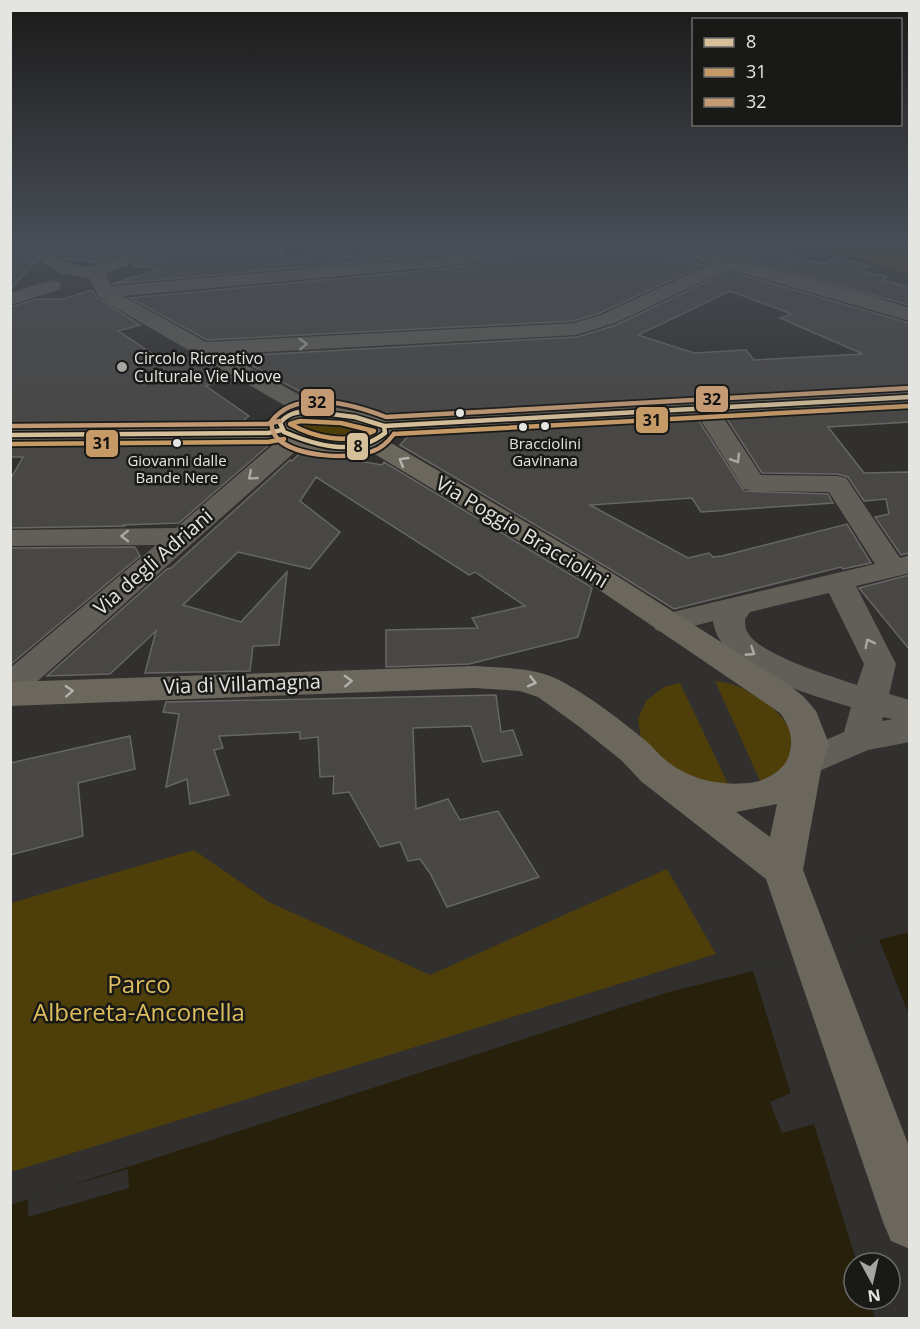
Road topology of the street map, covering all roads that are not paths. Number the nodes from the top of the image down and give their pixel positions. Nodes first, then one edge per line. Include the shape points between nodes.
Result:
1 (118, 304) edge
2 (640, 304) edge
3 (876, 304) edge
4 (909, 315) edge
5 (202, 349) junction
6 (909, 398) edge
7 (706, 409) junction
8 (317, 411) junction
9 (289, 434) junction
10 (381, 434) junction
11 (10, 435) edge
12 (184, 536) junction
13 (10, 538) edge
14 (901, 566) edge
15 (839, 583) junction
16 (738, 606) junction
17 (667, 623) junction
18 (10, 687) edge
19 (10, 694) edge
20 (868, 700) junction
21 (909, 712) edge
22 (909, 729) edge
23 (860, 738) junction
24 (804, 767) junction
25 (672, 783) junction
26 (783, 870) junction
27 (909, 1221) edge

1 - 5 street
5 -> 2 street via 576,329
3 - 4 street
5 - 8 street
6 - 7 street
7 - 10 street
7 -> 14 street via 753,483 837,484
8 - 9 main road via 287,416 280,423
8 - 10 main road via 361,419
9 - 10 main road via 352,447 367,447
9 - 11 street
9 -> 12 street, Via degli Adriani
17 -> 10 main road, Via Poggio Bracciolini via 599,577 380,447
12 -> 13 street
12 - 18 street, Via degli Adriani
14 - 15 street
15 - 16 street
20 -> 15 street via 880,664
16 - 17 street
16 -> 20 street via 728,622 742,646 795,675
17 - 24 main road, Via Poggio Bracciolini via 784,698 804,720 811,744
19 -> 25 main road, Via di Villamagna via 507,678 544,686 589,716
20 - 21 street
20 - 23 street
22 - 23 street
23 - 24 street via 831,749
24 - 25 main road via 783,788 747,797 708,795
24 - 26 main road, Via Poggio Bracciolini
25 - 26 main road
26 - 27 main road

